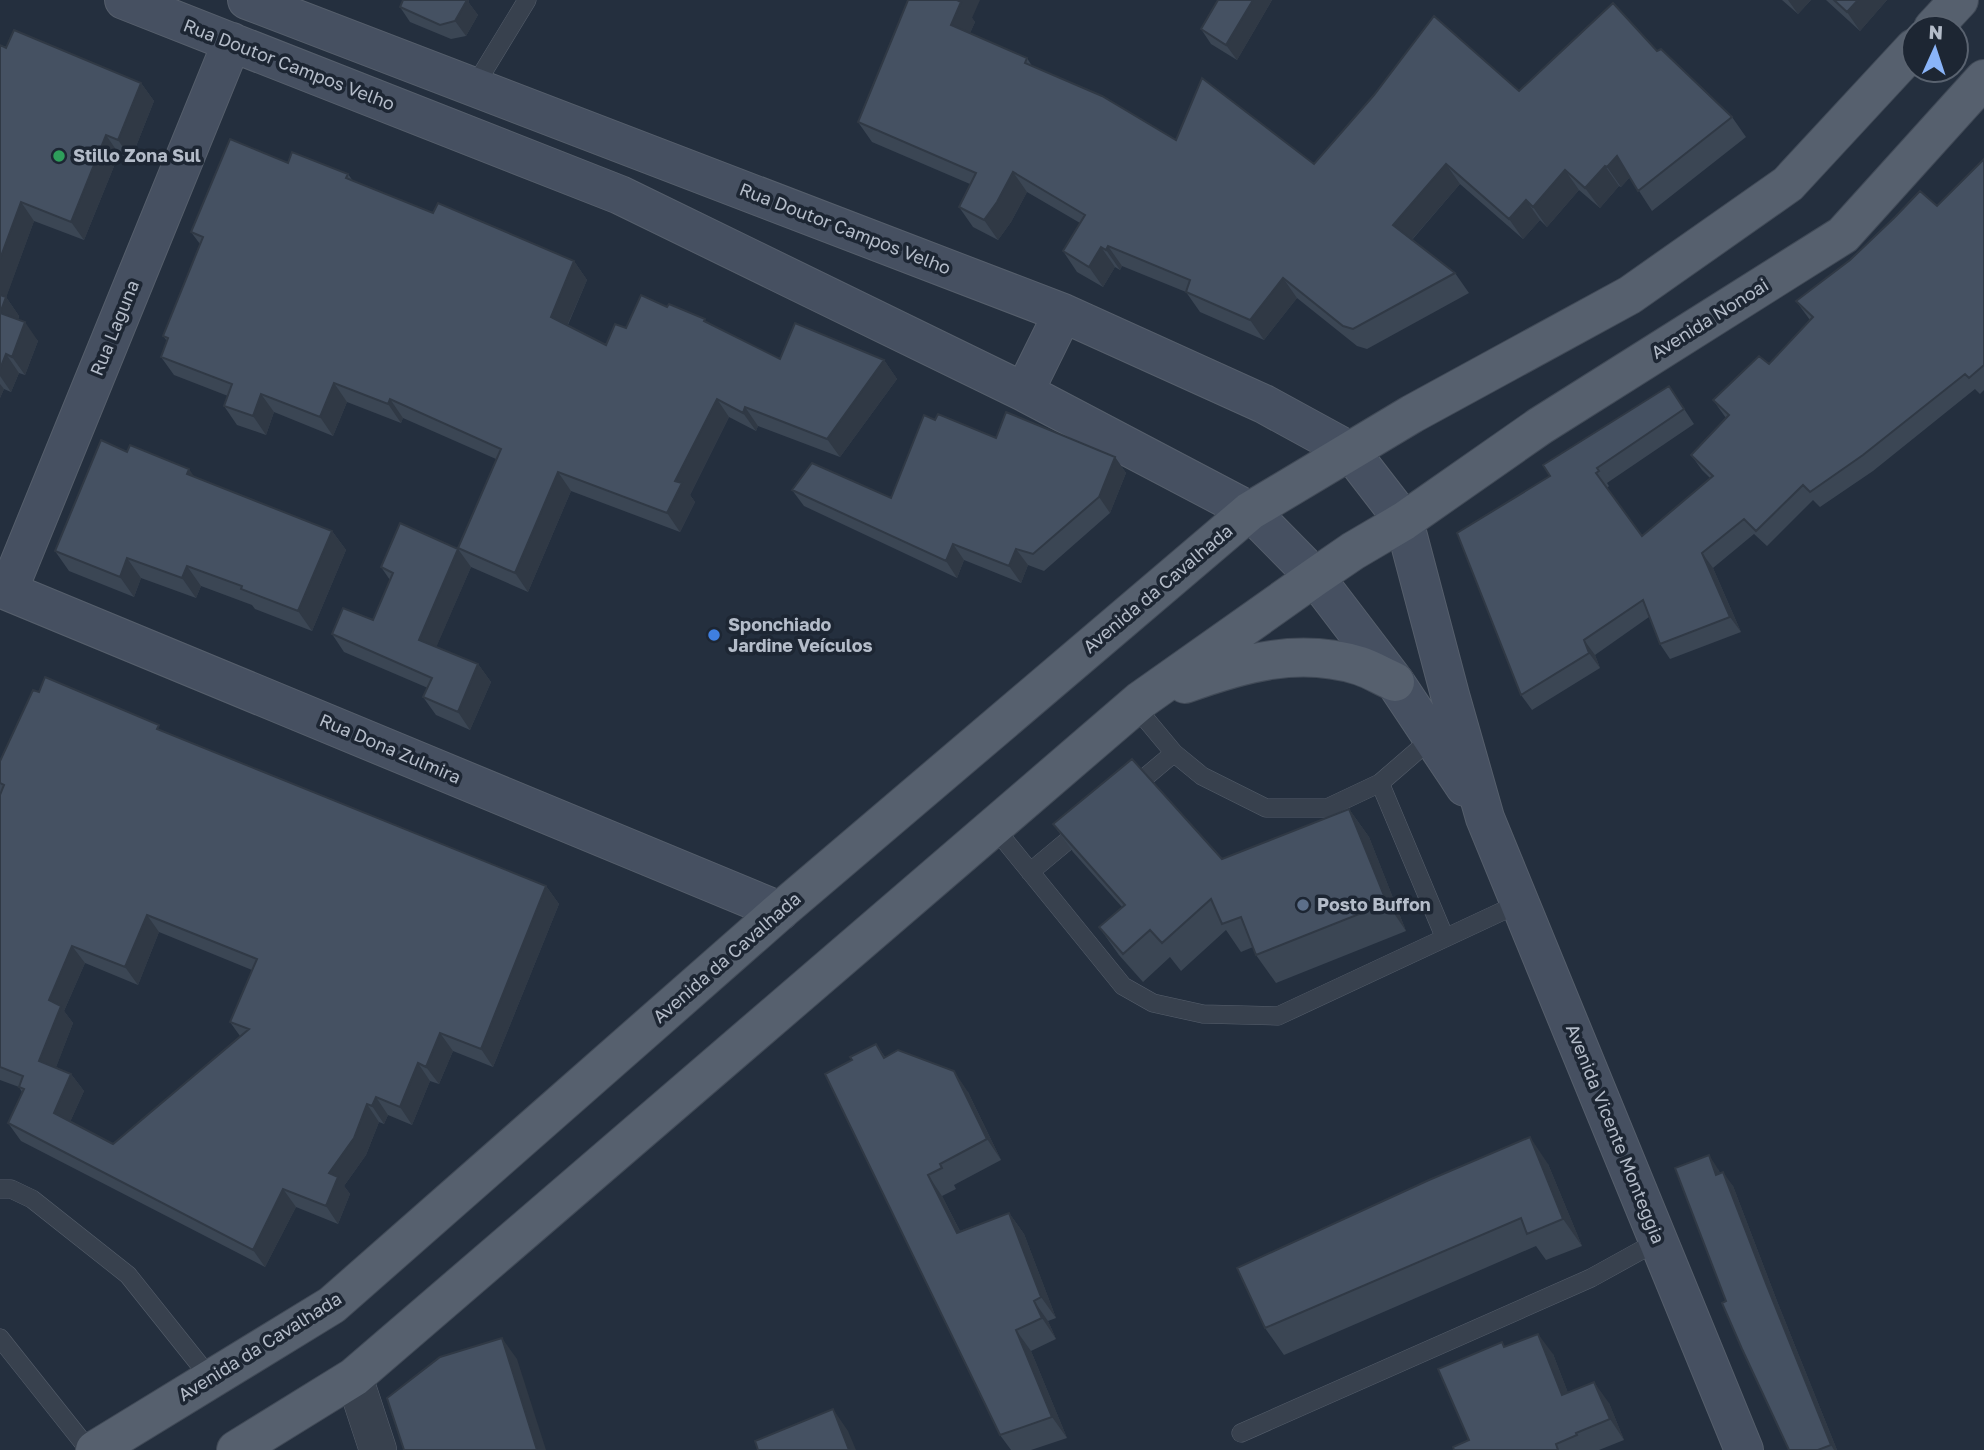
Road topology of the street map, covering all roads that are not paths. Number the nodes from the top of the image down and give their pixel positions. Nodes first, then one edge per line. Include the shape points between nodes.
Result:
1 (124, 0) edge
2 (247, 0) edge
3 (527, 0) edge
4 (1959, 0) edge
5 (1946, 14) edge
6 (232, 42) junction
7 (1900, 63) edge
8 (1984, 79) edge
9 (474, 87) junction
10 (1063, 313) junction
11 (1024, 392) junction
12 (1350, 451) junction
13 (1250, 511) junction
14 (1404, 521) junction
15 (1315, 577) junction
16 (3, 598) edge
17 (1395, 682) junction
18 (1137, 702) junction
19 (1432, 738) junction
20 (1174, 753) junction
21 (1380, 783) junction
22 (1485, 818) junction
23 (993, 826) junction
24 (1030, 872) junction
25 (1520, 903) junction
26 (780, 911) junction
27 (1445, 939) junction
28 (0, 1189) edge
29 (1658, 1241) junction
30 (0, 1338) edge
31 (354, 1377) junction
32 (211, 1379) junction
33 (1241, 1433) dead end
34 (89, 1450) edge
35 (95, 1450) edge
36 (236, 1450) edge
37 (378, 1450) edge
38 (1744, 1450) edge

1 - 6 main road, Rua Doutor Campos Velho
2 - 9 main road, Rua Doutor Campos Velho
3 - 9 lane
4 - 5 main road
6 - 11 main road, Rua Doutor Campos Velho via 620,195
6 - 16 main road, Rua Laguna
7 - 12 main road via 1788,184 1630,295
8 - 14 main road, Avenida Nonoai via 1843,235 1540,426
9 - 10 main road, Rua Doutor Campos Velho
10 - 11 main road
10 - 12 main road, Rua Doutor Campos Velho via 1264,404
11 - 13 main road, Rua Doutor Campos Velho
12 - 13 main road, Avenida da Cavalhada
12 - 14 main road, Rua Doutor Campos Velho
13 - 15 main road, Avenida Vicente Monteggia
13 - 26 main road, Avenida da Cavalhada
14 - 15 main road
14 - 22 main road, Avenida Vicente Monteggia
15 - 17 main road, Avenida Vicente Monteggia
15 - 18 main road
16 - 26 main road, Rua Dona Zulmira
17 - 18 main road via 1361,667 1322,658 1285,657 1232,667
17 - 19 main road, Avenida Vicente Monteggia
18 - 20 lane
18 - 23 main road
19 - 21 lane
19 - 22 main road, Avenida Vicente Monteggia
20 - 21 lane via 1202,776 1266,808 1327,808
20 - 24 lane
21 - 27 lane
22 - 25 main road, Avenida Vicente Monteggia
23 - 24 lane
23 - 31 main road
24 - 27 lane via 1123,986 1153,1003 1203,1014 1278,1016
25 - 27 lane
25 - 29 main road, Avenida Vicente Monteggia
26 - 32 main road, Avenida da Cavalhada via 332,1305
28 - 32 lane via 32,1199 128,1275
29 - 33 lane via 1591,1278
29 - 38 main road, Avenida Vicente Monteggia
30 - 34 lane
31 - 36 main road
31 - 37 street
32 - 35 main road, Avenida da Cavalhada

